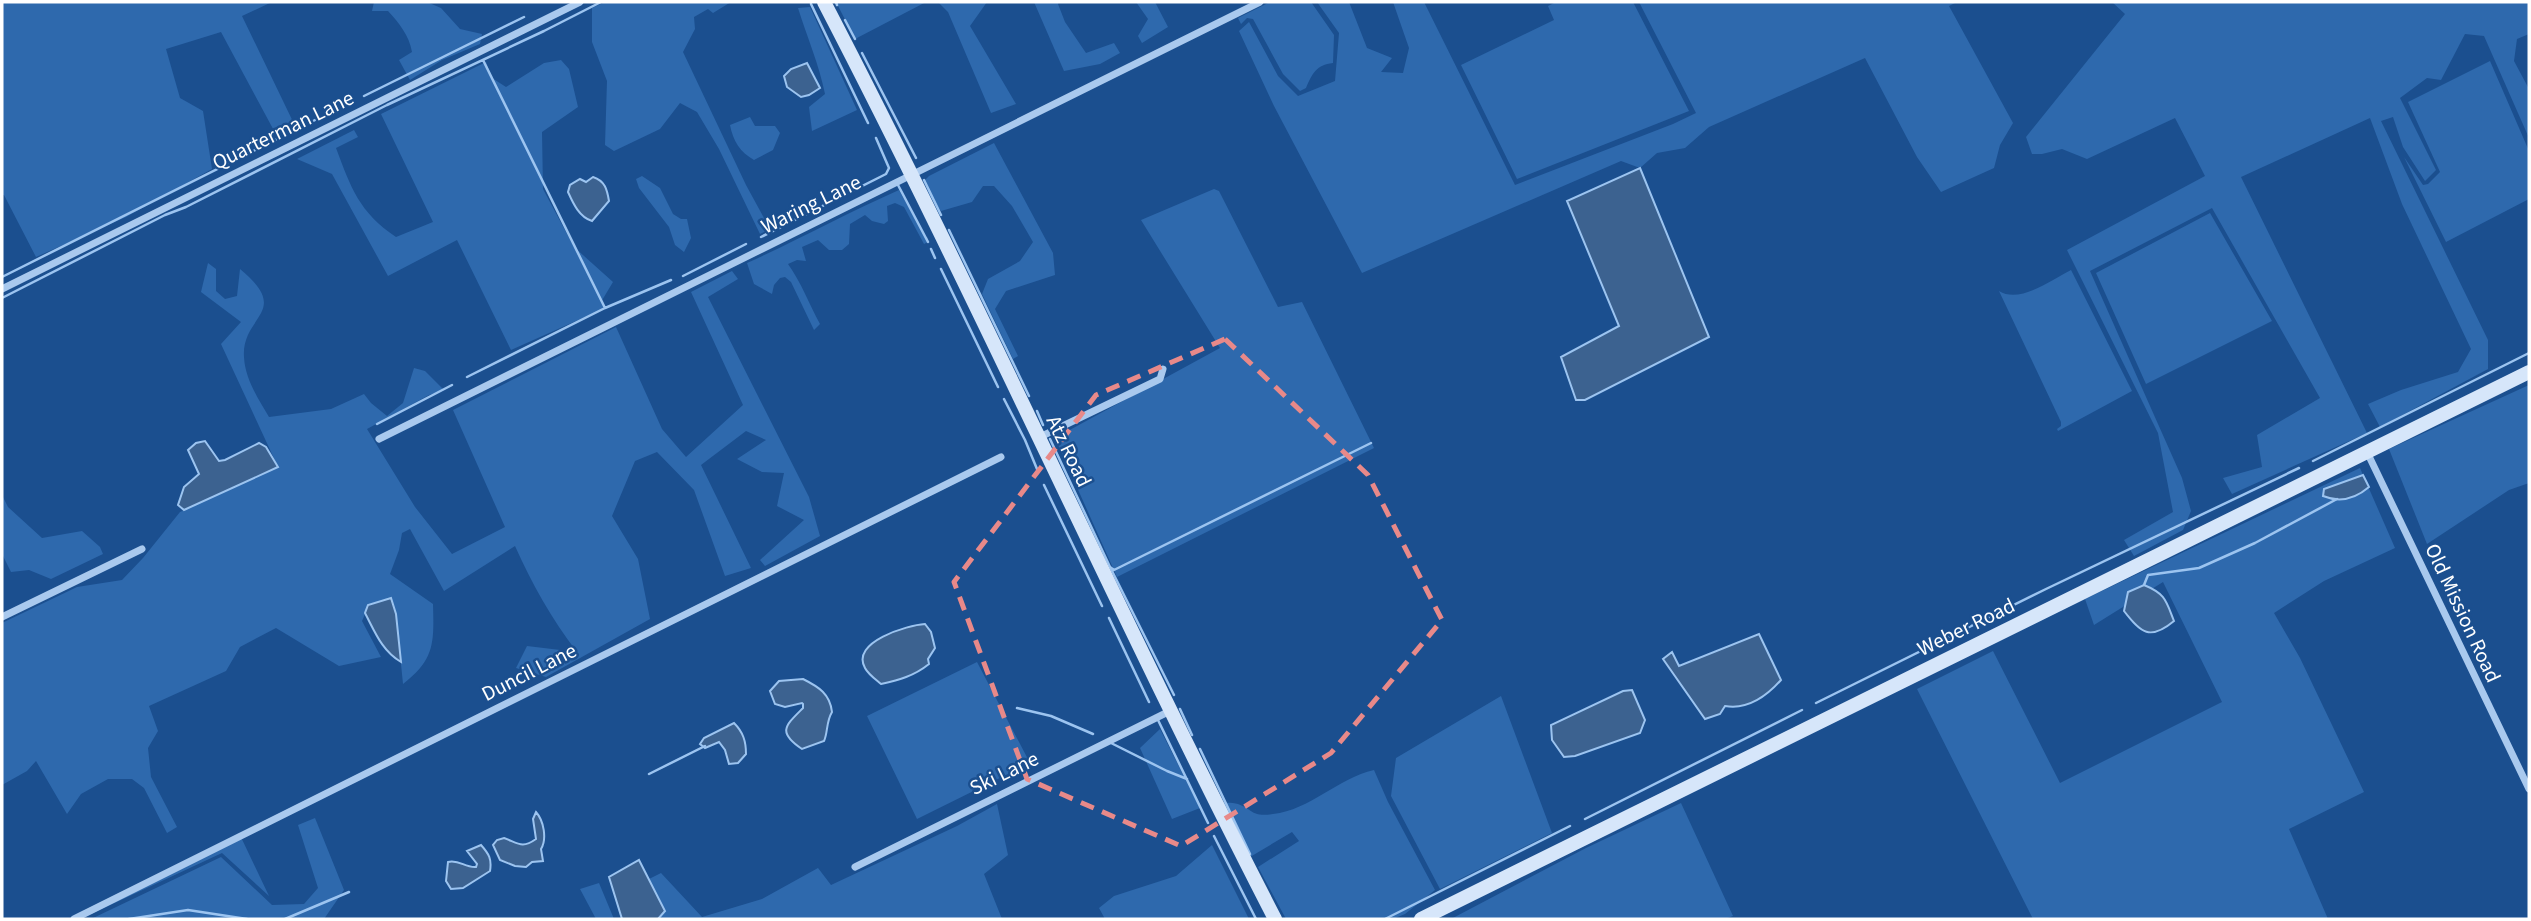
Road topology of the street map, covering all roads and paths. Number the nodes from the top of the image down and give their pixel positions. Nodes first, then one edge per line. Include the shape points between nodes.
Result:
1 (580, 2) edge
2 (824, 2) edge
3 (1261, 2) edge
4 (910, 174) junction
5 (2, 289) edge
6 (1163, 369) dead end
7 (2529, 372) edge
8 (1039, 438) junction
9 (379, 439) dead end
10 (2366, 452) junction
11 (1001, 457) dead end
12 (142, 549) dead end
13 (2, 617) edge
14 (1170, 711) junction
15 (2529, 789) edge
16 (855, 867) dead end
17 (74, 919) edge
18 (1275, 919) edge
19 (1421, 919) edge

1 - 5 street, Quarterman Lane
2 - 4 street, Atz Road
3 - 4 street, Waring Lane
4 - 8 street, Atz Road
4 - 9 street, Waring Lane
6 - 8 street via 1160,379
7 - 10 street, Weber Road
8 - 14 street, Atz Road
10 - 15 street, Old Mission Road
10 - 19 street, Weber Road
11 - 17 street, Duncil Lane
12 - 13 street
14 - 16 street, Ski Lane
14 - 18 street, Atz Road

